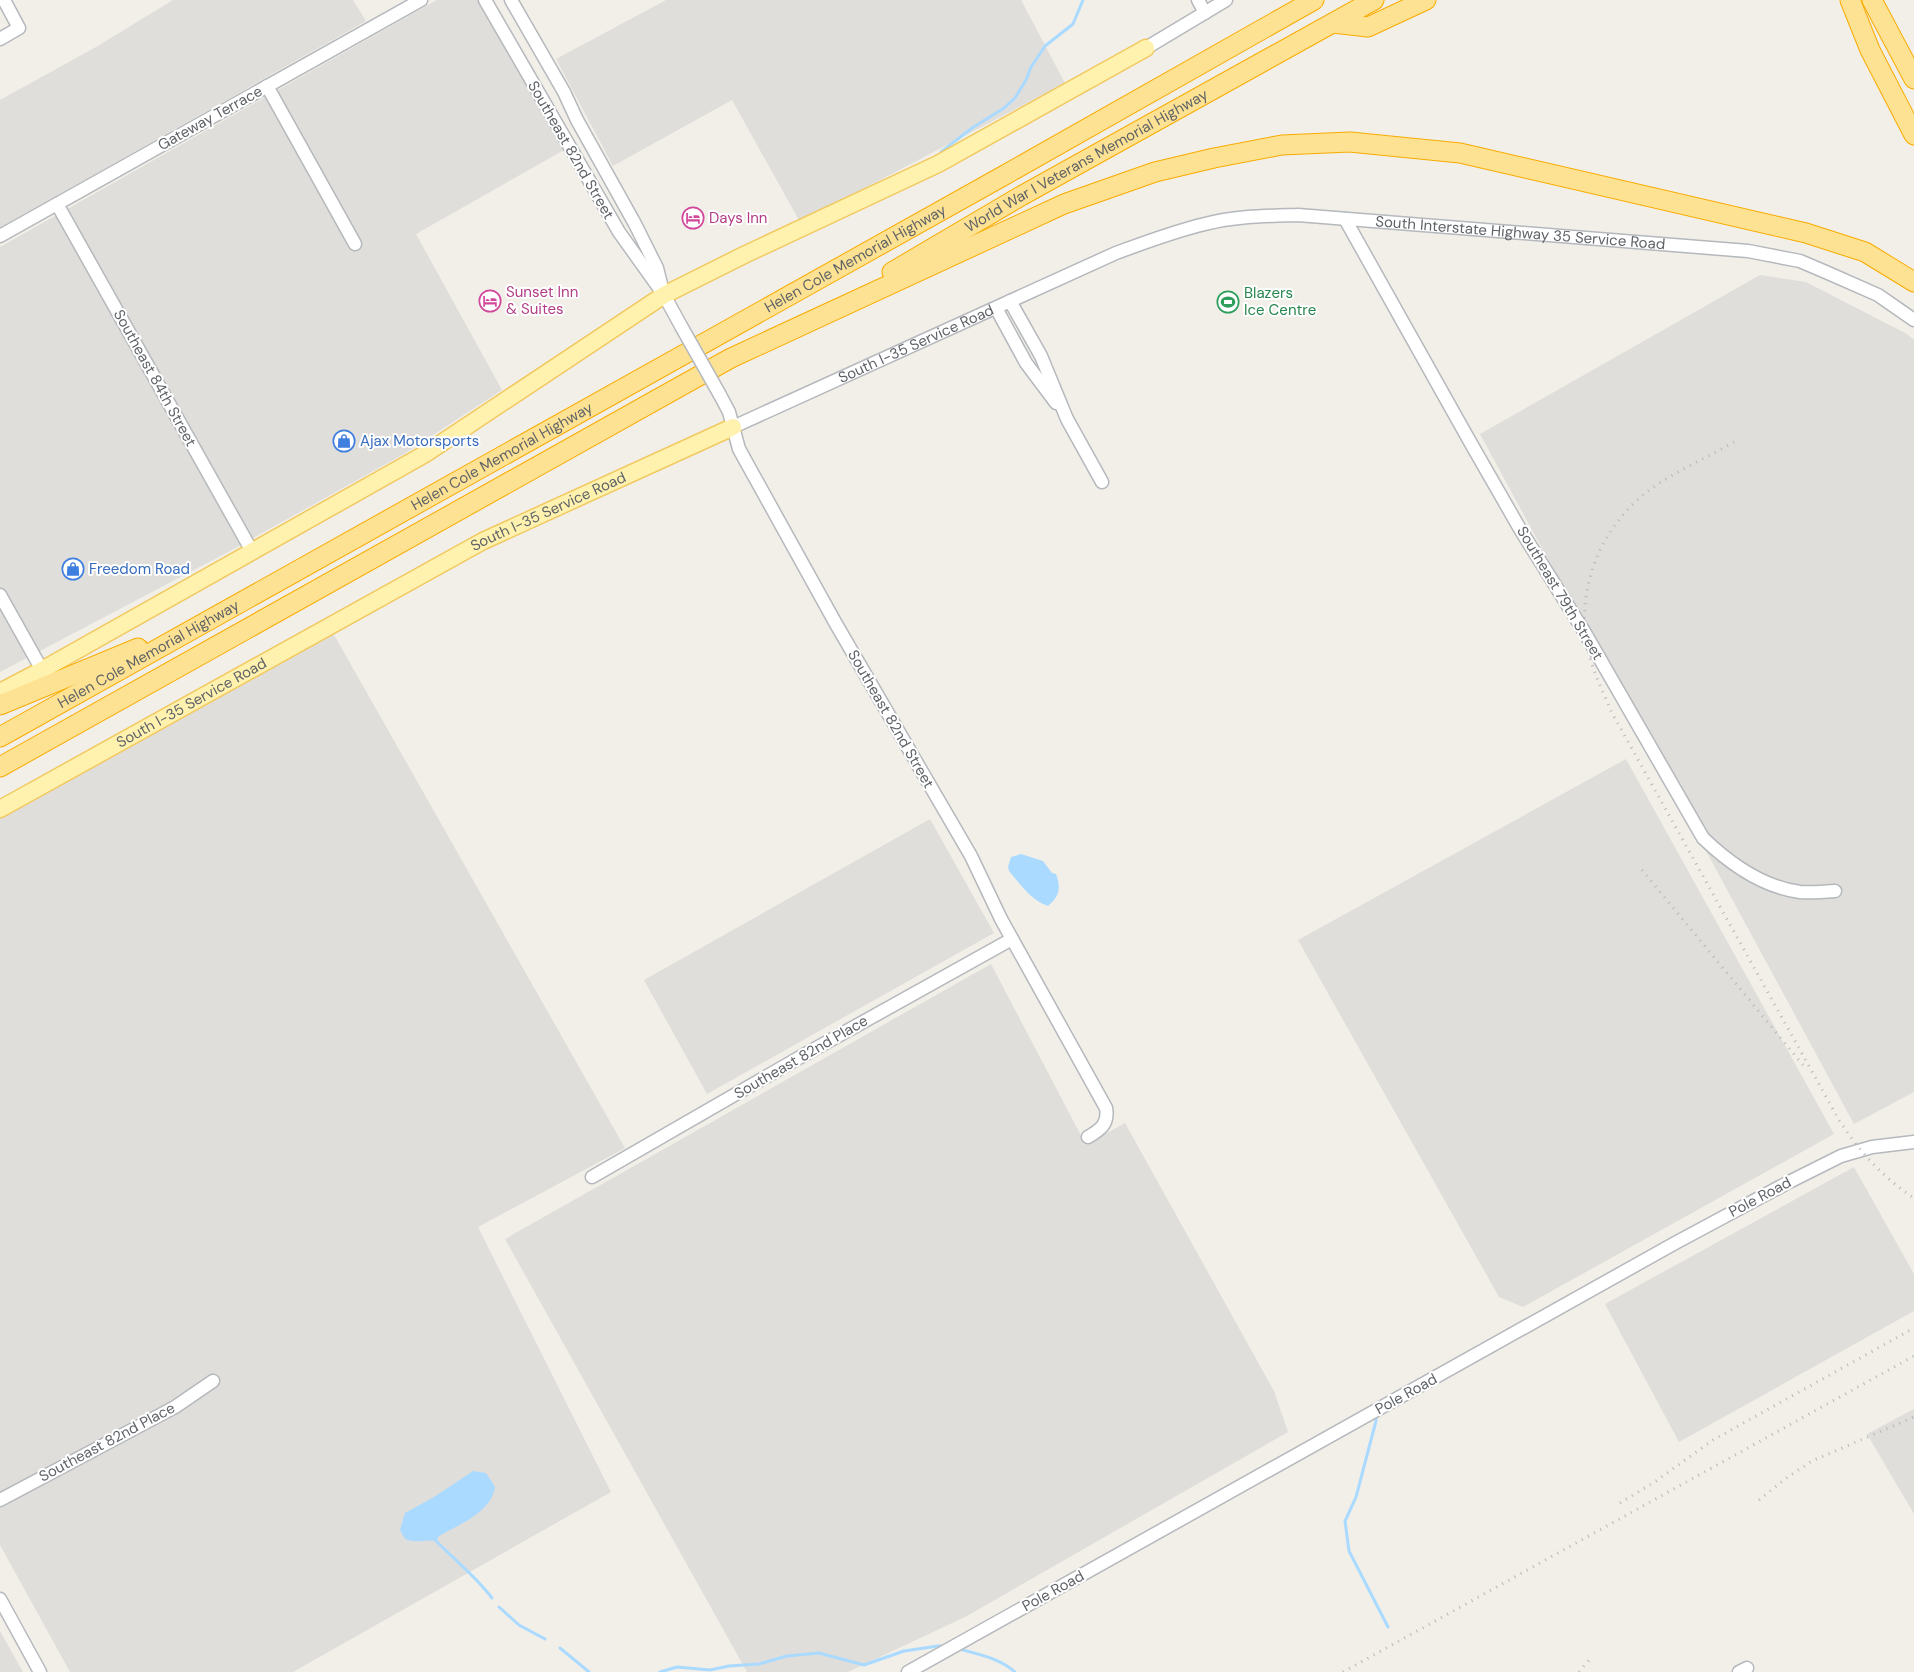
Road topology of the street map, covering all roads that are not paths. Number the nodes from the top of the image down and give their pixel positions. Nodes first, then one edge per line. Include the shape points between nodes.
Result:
1 (4, 0) edge
2 (421, 0) edge
3 (485, 0) edge
4 (511, 0) edge
5 (1198, 0) edge
6 (1226, 0) edge
7 (1289, 0) edge
8 (1314, 0) edge
9 (1374, 0) edge
10 (1426, 0) edge
11 (1850, 0) edge
12 (1872, 0) edge
13 (1205, 13) junction
14 (1333, 23) junction
15 (1250, 36) junction
16 (0, 39) edge
17 (1146, 48) joint
18 (1914, 79) edge
19 (267, 86) junction
20 (1914, 136) edge
21 (1003, 176) joint
22 (57, 204) junction
23 (1345, 219) junction
24 (0, 236) edge
25 (355, 244) dead end
26 (1116, 253) joint
27 (1914, 282) edge
28 (664, 296) junction
29 (1010, 301) junction
30 (996, 308) junction
31 (1914, 320) edge
32 (801, 326) junction
33 (1067, 419) junction
34 (733, 427) junction
35 (1102, 482) dead end
36 (253, 553) junction
37 (0, 595) edge
38 (217, 616) junction
39 (42, 670) junction
40 (0, 692) edge
41 (0, 705) edge
42 (0, 737) edge
43 (52, 738) junction
44 (0, 767) edge
45 (0, 782) edge
46 (0, 809) edge
47 (1835, 891) dead end
48 (1012, 939) junction
49 (1088, 1137) dead end
50 (1914, 1142) edge
51 (592, 1177) dead end
52 (213, 1381) dead end
53 (0, 1500) edge
54 (1, 1604) edge
55 (40, 1672) edge
56 (908, 1672) edge

1 - 16 street via 19,28
2 - 19 street, Gateway Terrace
3 - 28 street, Southeast 82nd Street via 619,232
4 - 28 street, Southeast 82nd Street via 635,224 656,268
5 - 13 street
6 - 13 street
7 - 15 highway
8 - 15 highway, World War I Veterans Memorial Highway
9 - 14 highway, World War I Veterans Memorial Highway
10 - 14 highway via 1368,27
11 - 20 highway via 1870,50
12 - 18 highway
13 - 17 street
14 - 32 highway, World War I Veterans Memorial Highway via 1021,196
15 - 21 highway, World War I Veterans Memorial Highway
17 - 28 main road via 938,164
19 - 22 street, Gateway Terrace
19 - 25 street
21 - 38 highway, Helen Cole Memorial Highway
22 - 24 street, Gateway Terrace
22 - 36 street, Southeast 84th Street
23 - 26 street, South Interstate Highway 35 Service Road via 1258,216 1207,223
23 - 31 street, South Interstate Highway 35 Service Road via 1756,252 1800,261 1828,273 1878,296
23 - 47 street, Southeast 79th Street via 1520,529 1585,633 1703,838 1726,860 1776,886 1800,892
26 - 29 street, South I-35 Service Road
27 - 32 highway via 1865,252 1806,233 1460,153 1340,143 1282,145 1154,172 1064,204
28 - 34 street, Southeast 82nd Street, bridge via 729,412
28 - 36 main road via 426,454
29 - 30 street, South I-35 Service Road
29 - 33 street via 1041,356
30 - 33 street via 1026,363
30 - 34 street, South I-35 Service Road
32 - 43 highway, Helen Cole Memorial Highway via 731,358
33 - 35 street
34 - 46 main road, South I-35 Service Road via 483,541
34 - 48 street, Southeast 82nd Street via 739,449 971,856
36 - 39 main road
37 - 39 street
38 - 41 highway
38 - 42 highway, Helen Cole Memorial Highway
39 - 40 main road
43 - 44 highway, Helen Cole Memorial Highway
43 - 45 highway
48 - 49 street, Southeast 82nd Street via 1106,1108 1103,1126
48 - 51 street, Southeast 82nd Place
50 - 56 street, Pole Road via 1851,1152 1782,1185
52 - 53 street, Southeast 82nd Place via 175,1407
54 - 55 street

